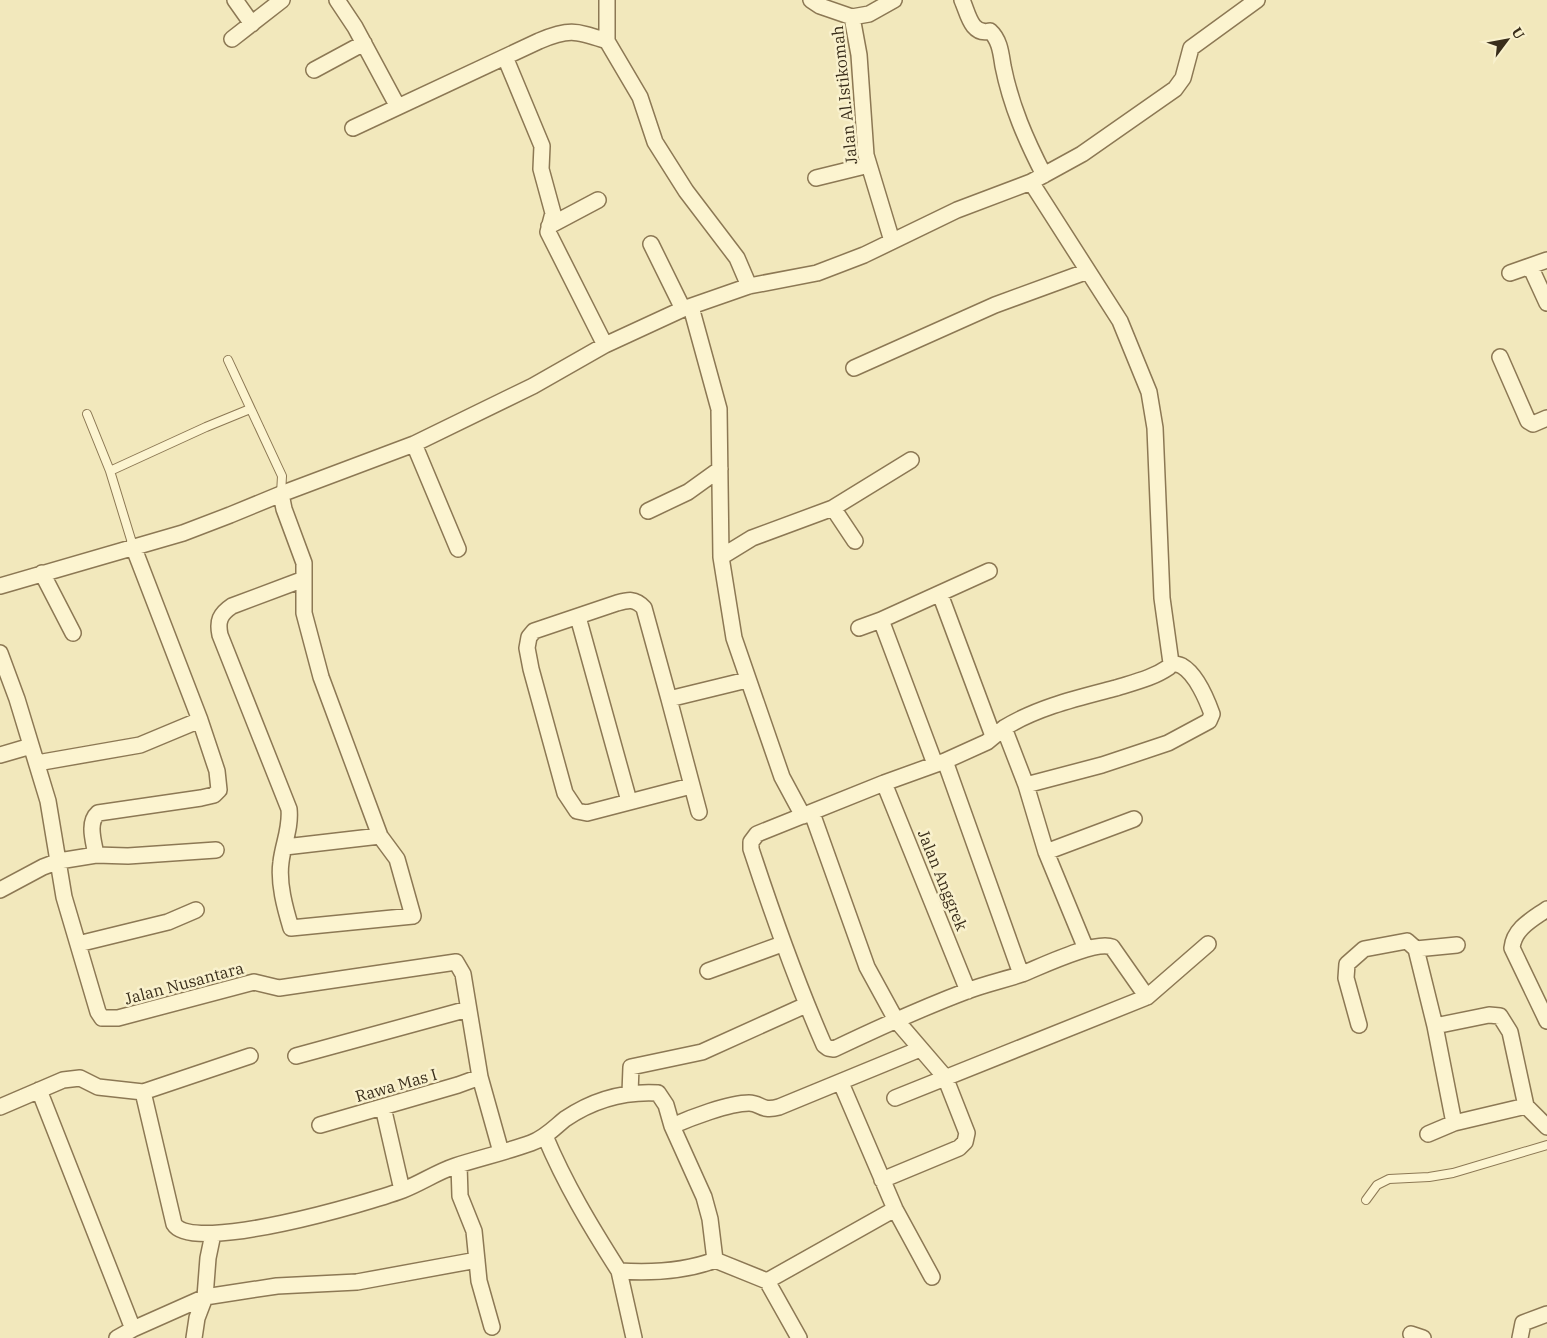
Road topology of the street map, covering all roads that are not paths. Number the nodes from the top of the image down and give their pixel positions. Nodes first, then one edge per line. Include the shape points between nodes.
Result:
1 (235, 0) edge
2 (282, 0) edge
3 (337, 0) edge
4 (606, 0) edge
5 (811, 0) edge
6 (894, 0) edge
7 (962, 0) edge
8 (1257, 0) edge
9 (852, 17) junction
10 (252, 24) junction
11 (232, 39) dead end
12 (607, 41) junction
13 (364, 43) junction
14 (505, 57) junction
15 (314, 70) dead end
16 (398, 107) junction
17 (353, 128) dead end
18 (869, 165) junction
19 (816, 178) dead end
20 (1037, 179) junction
21 (598, 200) dead end
22 (549, 226) junction
23 (892, 241) junction
24 (651, 244) dead end
25 (1547, 260) edge
26 (1530, 266) junction
27 (1088, 271) junction
28 (1510, 273) dead end
29 (749, 286) junction
30 (1547, 303) edge
31 (687, 308) junction
32 (605, 345) junction
33 (1500, 357) dead end
34 (228, 360) dead end
35 (854, 368) dead end
36 (250, 409) junction
37 (87, 414) dead end
38 (1547, 418) edge
39 (414, 444) junction
40 (911, 460) dead end
41 (720, 469) junction
42 (110, 471) junction
43 (281, 494) junction
44 (833, 508) junction
45 (648, 511) dead end
46 (855, 541) dead end
47 (133, 546) junction
48 (458, 549) dead end
49 (721, 557) junction
50 (989, 571) dead end
51 (42, 574) junction
52 (304, 579) junction
53 (0, 586) edge
54 (940, 594) junction
55 (578, 617) junction
56 (881, 620) junction
57 (859, 628) dead end
58 (73, 633) dead end
59 (0, 653) edge
60 (1171, 663) junction
61 (747, 680) junction
62 (669, 699) junction
63 (200, 720) junction
64 (999, 732) junction
65 (31, 746) junction
66 (0, 755) edge
67 (37, 763) junction
68 (940, 763) junction
69 (884, 783) junction
70 (1026, 785) junction
71 (691, 786) junction
72 (629, 801) junction
73 (699, 812) dead end
74 (808, 814) junction
75 (1134, 819) dead end
76 (380, 836) junction
77 (285, 848) junction
78 (216, 850) dead end
79 (1046, 852) junction
80 (96, 855) junction
81 (59, 861) junction
82 (0, 890) edge
83 (1547, 909) edge
84 (196, 910) dead end
85 (78, 944) junction
86 (782, 944) junction
87 (1208, 944) dead end
88 (1457, 945) dead end
89 (1086, 949) junction
90 (1416, 949) junction
91 (708, 971) dead end
92 (1021, 974) junction
93 (968, 991) junction
94 (1147, 997) junction
95 (806, 1005) junction
96 (468, 1009) junction
97 (896, 1020) junction
98 (1547, 1021) edge
99 (1359, 1025) dead end
100 (1435, 1026) junction
101 (920, 1048) junction
102 (250, 1056) dead end
103 (296, 1056) dead end
104 (480, 1077) junction
105 (945, 1077) junction
106 (841, 1083) junction
107 (39, 1090) junction
108 (143, 1092) junction
109 (630, 1093) junction
110 (894, 1098) dead end
111 (1526, 1106) junction
112 (0, 1107) edge
113 (383, 1107) junction
114 (1454, 1124) junction
115 (320, 1125) dead end
116 (672, 1126) junction
117 (1547, 1127) edge
118 (1428, 1134) dead end
119 (545, 1136) junction
120 (1547, 1145) edge
121 (501, 1152) junction
122 (459, 1165) junction
123 (882, 1180) junction
124 (402, 1190) junction
125 (1366, 1200) dead end
126 (895, 1209) junction
127 (213, 1234) junction
128 (477, 1260) junction
129 (715, 1260) junction
130 (619, 1271) junction
131 (932, 1277) dead end
132 (767, 1281) junction
133 (205, 1297) junction
134 (1547, 1314) edge
135 (492, 1327) dead end
136 (133, 1329) junction
137 (116, 1338) edge
138 (194, 1338) edge
139 (634, 1338) edge
140 (799, 1338) edge
141 (1520, 1338) edge

1 - 10 street
2 - 10 street
3 - 13 street
4 - 12 street
5 - 9 street
6 - 9 street, Jalan Al.Istikomah via 869,14
7 - 20 street via 971,23 983,33 990,31 995,36 1013,108
8 - 20 street via 1191,48 1183,78 1175,89 1082,154
9 - 18 street, Jalan Al.Istikomah via 859,55 863,133
10 - 11 street
12 - 14 street via 564,31
12 - 29 street via 640,97 655,142 686,192 737,258
13 - 15 street
13 - 16 street
14 - 16 street
14 - 22 street via 542,146 541,169 553,213
16 - 17 street
18 - 19 street
18 - 23 street, Jalan Al.Istikomah
20 - 23 street via 957,210
20 - 27 street
21 - 22 street
22 - 32 street via 550,239
23 - 29 street via 817,273
24 - 31 street
25 - 26 street
26 - 28 street
26 - 30 street
27 - 35 street via 995,305
27 - 60 street via 1120,321 1149,392 1156,436 1162,598
29 - 31 street
31 - 32 street
31 - 41 street via 719,409
32 - 39 street via 533,386
33 - 38 street via 1528,420 1533,424
34 - 36 lane
36 - 42 lane
36 - 43 lane via 282,476
37 - 42 lane
39 - 43 street
39 - 48 street
40 - 44 street
41 - 45 street via 688,492
41 - 49 street
42 - 47 lane
43 - 47 street via 183,533
43 - 52 street via 304,563
44 - 46 street
44 - 49 street via 752,538
47 - 51 street
47 - 63 street
49 - 61 street via 734,638
50 - 54 street
51 - 53 street
51 - 58 street
52 - 76 street via 308,633 341,736
52 - 77 street via 232,606 222,612 218,626 289,809
54 - 56 street
54 - 64 street
55 - 62 street via 628,600 640,603
55 - 72 street
55 - 72 street via 534,631 527,648 565,793 577,811 587,813
56 - 57 street
56 - 68 street
59 - 65 street, Jalan Nusantara
60 - 64 street via 1150,678 1053,706 1017,720
60 - 70 street via 1183,666 1192,676 1212,714 1208,721 1168,742 1102,765
61 - 62 street
61 - 74 street via 782,778
62 - 71 street
63 - 67 street via 140,745
63 - 80 street via 217,771 218,792 201,798 98,813 92,827
64 - 68 street via 987,742
64 - 70 street
65 - 66 street
65 - 67 street, Jalan Nusantara
67 - 81 street, Jalan Nusantara
68 - 69 street
68 - 92 street
69 - 74 street
69 - 93 street, Jalan Anggrek
70 - 79 street
71 - 72 street
71 - 73 street
74 - 86 street via 758,834 751,842
74 - 97 street via 867,968
75 - 79 street
76 - 77 street
76 - 77 street via 397,859 413,916 291,928 282,886 281,863
78 - 80 street
79 - 89 street
80 - 81 street
81 - 82 street
81 - 85 street, Jalan Nusantara via 64,897
83 - 98 street via 1523,926 1513,938 1512,948
84 - 85 street via 168,922
85 - 96 street, Jalan Nusantara via 98,1012 108,1020 254,982 279,988 456,962 463,974
86 - 91 street
86 - 95 street
87 - 94 street
88 - 90 street
89 - 92 street
89 - 94 street via 1112,947
90 - 99 street via 1403,940 1364,949 1349,960 1346,978
90 - 100 street
92 - 93 street
93 - 97 street
94 - 105 street
95 - 97 street via 828,1048 834,1049
95 - 109 street via 702,1052 631,1067
96 - 103 street
96 - 104 street, Jalan Nusantara
97 - 101 street
100 - 111 street via 1489,1015 1500,1016 1510,1032
100 - 114 street
101 - 105 street
101 - 106 street
102 - 108 street
104 - 113 street, Rawa Mas I
104 - 121 street, Jalan Nusantara
105 - 110 street
105 - 123 street via 967,1133 965,1142 959,1148
106 - 116 street via 768,1110 750,1103 713,1111
106 - 123 street
107 - 108 street via 80,1078 122,1092
107 - 112 street
107 - 136 street
108 - 127 street via 174,1224 186,1234
109 - 116 street via 658,1093 666,1105
109 - 119 street via 594,1103
111 - 114 street
111 - 117 street
113 - 115 street, Rawa Mas I
113 - 124 street
114 - 118 street
116 - 129 street via 704,1197
119 - 121 street
119 - 130 street via 566,1184
120 - 125 lane via 1453,1173 1389,1179 1377,1185
121 - 122 street
122 - 124 street
122 - 128 street via 460,1196 474,1231
123 - 126 street
124 - 127 street via 303,1218 236,1233
126 - 131 street
126 - 132 street
127 - 133 street
128 - 133 street via 357,1282 277,1286
128 - 135 street via 480,1288
129 - 130 street via 688,1268
129 - 132 street
130 - 139 street
132 - 140 street
133 - 136 street
133 - 138 street
134 - 141 street via 1523,1324
136 - 137 street

